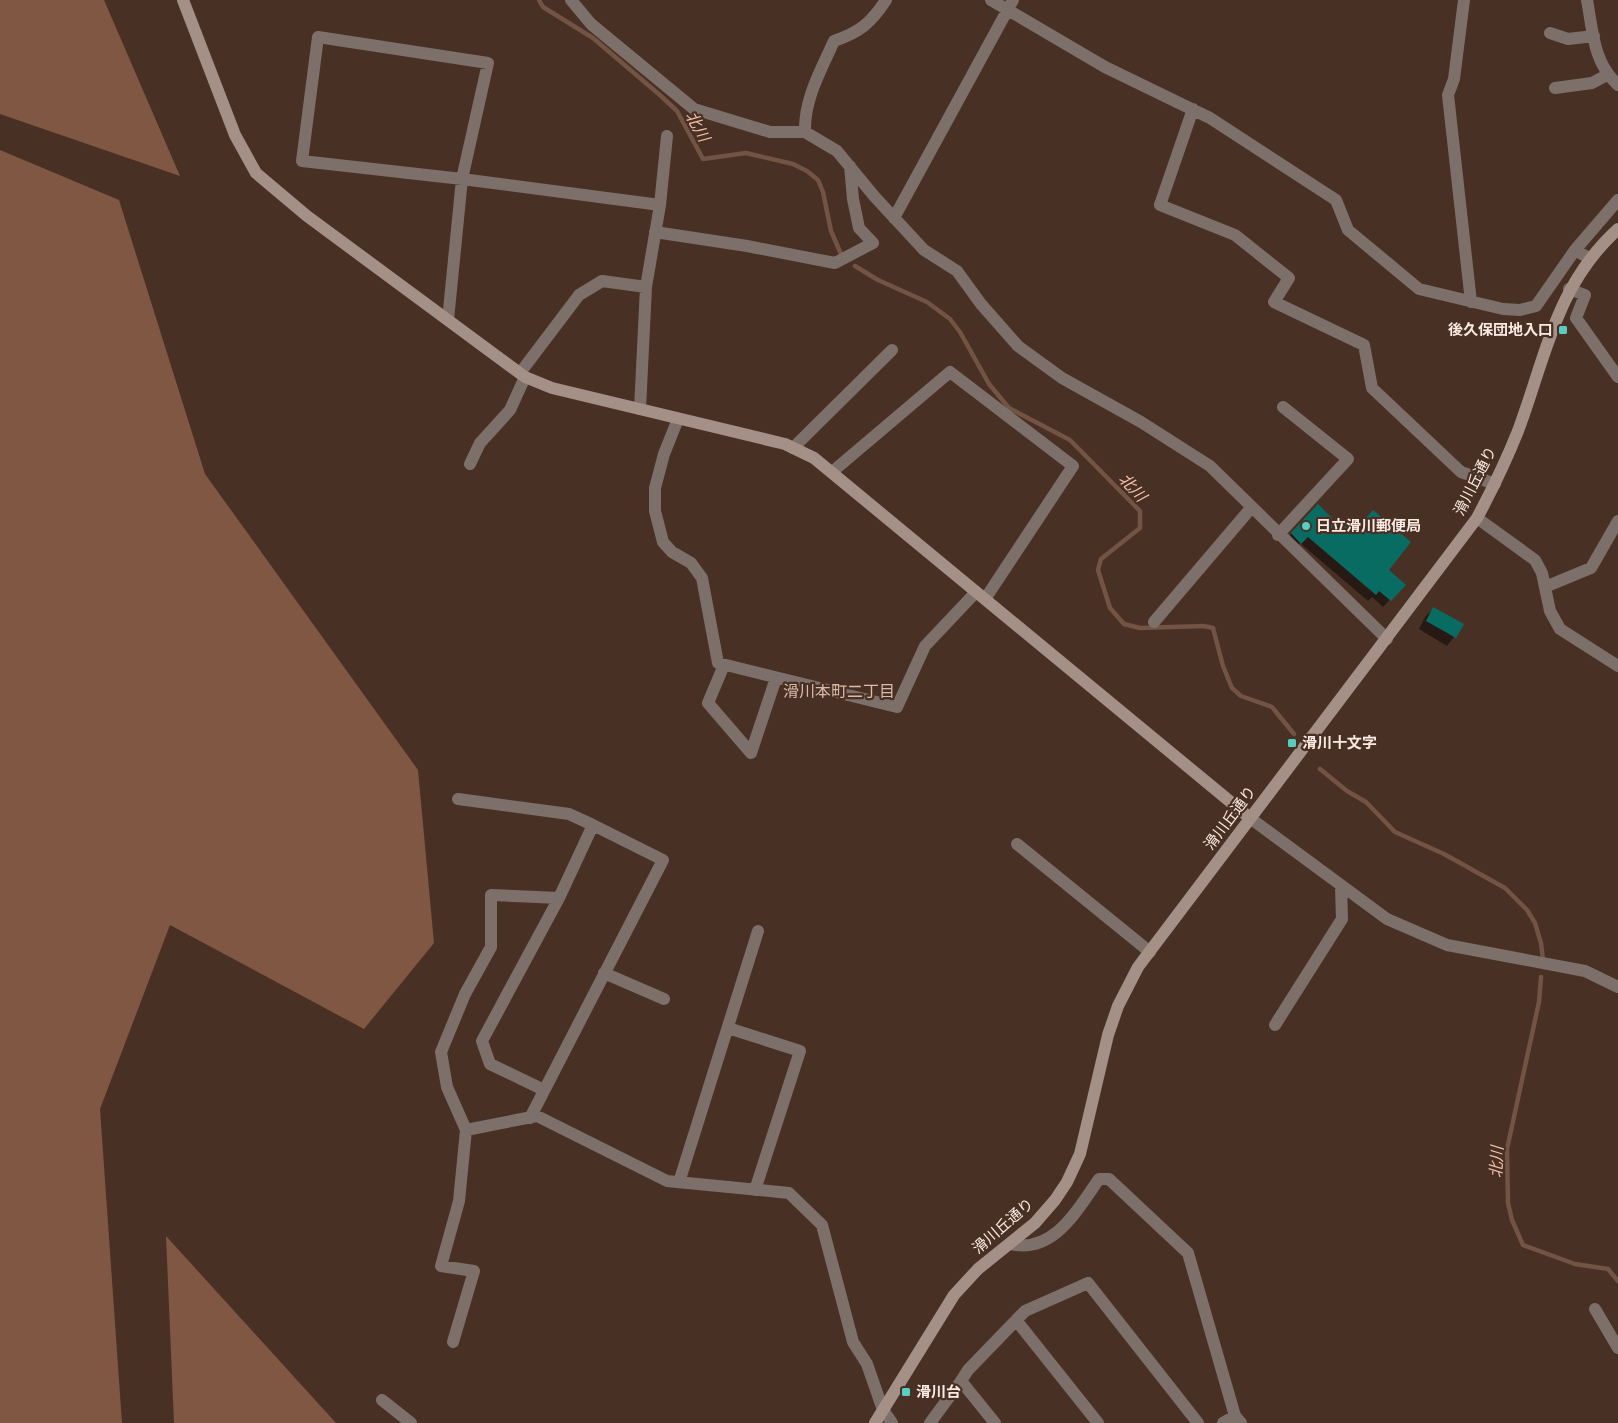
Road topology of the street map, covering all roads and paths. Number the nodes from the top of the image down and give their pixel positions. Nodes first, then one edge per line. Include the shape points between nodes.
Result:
1 (183, 0) edge
2 (571, 0) edge
3 (886, 0) edge
4 (991, 0) edge
5 (1464, 0) edge
6 (1587, 0) edge
7 (1010, 5) edge
8 (1550, 32) dead end
9 (1594, 36) junction
10 (1607, 75) junction
11 (1618, 85) edge
12 (1555, 88) dead end
13 (1193, 109) junction
14 (805, 132) junction
15 (667, 136) dead end
16 (850, 166) junction
17 (462, 179) junction
18 (1618, 200) edge
19 (660, 205) junction
20 (894, 218) junction
21 (1618, 229) edge
22 (655, 232) junction
23 (1575, 250) junction
24 (1589, 258) junction
25 (646, 287) junction
26 (1569, 289) junction
27 (1471, 302) junction
28 (448, 320) junction
29 (892, 350) dead end
30 (522, 375) junction
31 (1618, 377) edge
32 (1284, 407) dead end
33 (640, 409) junction
34 (678, 418) junction
35 (794, 448) junction
36 (470, 464) dead end
37 (832, 472) junction
38 (1495, 484) junction
39 (1251, 508) junction
40 (1478, 518) junction
41 (1618, 521) edge
42 (1278, 535) junction
43 (1545, 587) junction
44 (980, 596) junction
45 (1154, 622) dead end
46 (1387, 640) junction
47 (724, 665) junction
48 (1618, 666) edge
49 (776, 678) junction
50 (458, 800) dead end
51 (1250, 818) junction
52 (593, 825) junction
53 (1017, 844) dead end
54 (1341, 887) junction
55 (558, 898) junction
56 (758, 931) dead end
57 (1150, 952) junction
58 (604, 973) junction
59 (1618, 987) edge
60 (664, 999) dead end
61 (1275, 1024) dead end
62 (728, 1028) junction
63 (544, 1090) junction
64 (530, 1118) junction
65 (466, 1130) junction
66 (681, 1176) dead end
67 (755, 1190) junction
68 (1010, 1244) junction
69 (1595, 1310) dead end
70 (1016, 1320) junction
71 (453, 1342) dead end
72 (1618, 1348) edge
73 (961, 1381) junction
74 (382, 1400) dead end
75 (883, 1410) junction
76 (1238, 1419) edge
77 (411, 1423) edge
78 (875, 1423) edge
79 (892, 1423) edge
80 (930, 1423) edge
81 (994, 1423) edge
82 (1098, 1423) edge
83 (1198, 1423) edge
84 (1223, 1423) edge

1 - 28 street via 234,135 256,172 307,216
2 - 14 street via 591,24 694,109 770,132
3 - 14 street via 869,23 834,41 804,114
4 - 7 street
5 - 27 street via 1454,79 1448,95
6 - 9 street
7 - 13 street via 1105,66
7 - 20 street
8 - 9 street via 1568,39
9 - 10 street via 1600,62
10 - 11 street
10 - 12 street via 1592,83
13 - 27 street via 1336,200 1348,230 1419,289
13 - 38 street via 1160,205 1235,234 1289,278 1274,302 1364,344 1372,388 1461,472
14 - 16 street via 837,151
15 - 19 street
16 - 20 street
16 - 22 street via 859,228 873,243 835,263
17 - 17 street via 488,63 318,37 302,161
17 - 19 street
17 - 28 street
18 - 23 street
19 - 22 street
20 - 39 street via 924,250 957,271 1018,346 1062,378 1141,422 1210,466
21 - 24 street, 滑川丘通り
22 - 25 street
23 - 24 street
23 - 27 street via 1536,306 1520,310 1503,309
24 - 26 street, 滑川丘通り
25 - 30 street via 602,281 579,295
25 - 33 street
26 - 31 street via 1585,296 1576,318
26 - 38 street, 滑川丘通り
28 - 30 street
29 - 35 street
30 - 33 street via 552,388
30 - 36 street via 510,410 480,443
32 - 42 street via 1348,459
33 - 34 street
34 - 35 street
34 - 47 street via 655,488 655,511 663,542 672,552 691,563 702,578 718,663
35 - 37 street
37 - 44 street
37 - 44 street via 950,372 1073,466
38 - 40 street, 滑川丘通り
39 - 42 street
39 - 45 street
40 - 43 street via 1535,560
40 - 46 street, 滑川丘通り
41 - 43 street via 1591,568
42 - 46 street
43 - 48 street via 1550,611 1560,629
44 - 49 street via 925,646 897,707
44 - 51 street
46 - 51 street, 滑川丘通り
47 - 49 street
47 - 49 street via 708,703 751,753
50 - 52 street via 569,814
51 - 54 street
51 - 57 street, 滑川丘通り
52 - 55 street
52 - 58 street via 663,860
53 - 57 street
54 - 59 street via 1387,919 1447,945 1585,971
54 - 61 street via 1342,919
55 - 63 street via 482,1041 490,1064
55 - 65 street via 491,895 490,947 465,994 441,1052 447,1086
56 - 62 street
57 - 68 street, 滑川丘通り via 1138,967 1118,1006 1080,1154 1067,1182 1035,1222
58 - 60 street
58 - 63 street
62 - 66 street
62 - 67 street via 800,1051
63 - 64 street
64 - 65 street
64 - 67 street via 537,1116 667,1181
65 - 71 street via 459,1201 441,1266 474,1271
67 - 75 street via 789,1193 822,1225 853,1342 867,1364
68 - 75 street, 滑川丘通り via 978,1269 954,1295
68 - 76 street via 1024,1247 1039,1245 1073,1216 1099,1179 1109,1179 1188,1253
69 - 72 street
70 - 73 street
70 - 82 street
70 - 83 street via 1025,1311 1088,1283
73 - 80 street
73 - 81 street
74 - 77 street
75 - 78 street, 滑川丘通り
75 - 79 street
76 - 84 street

